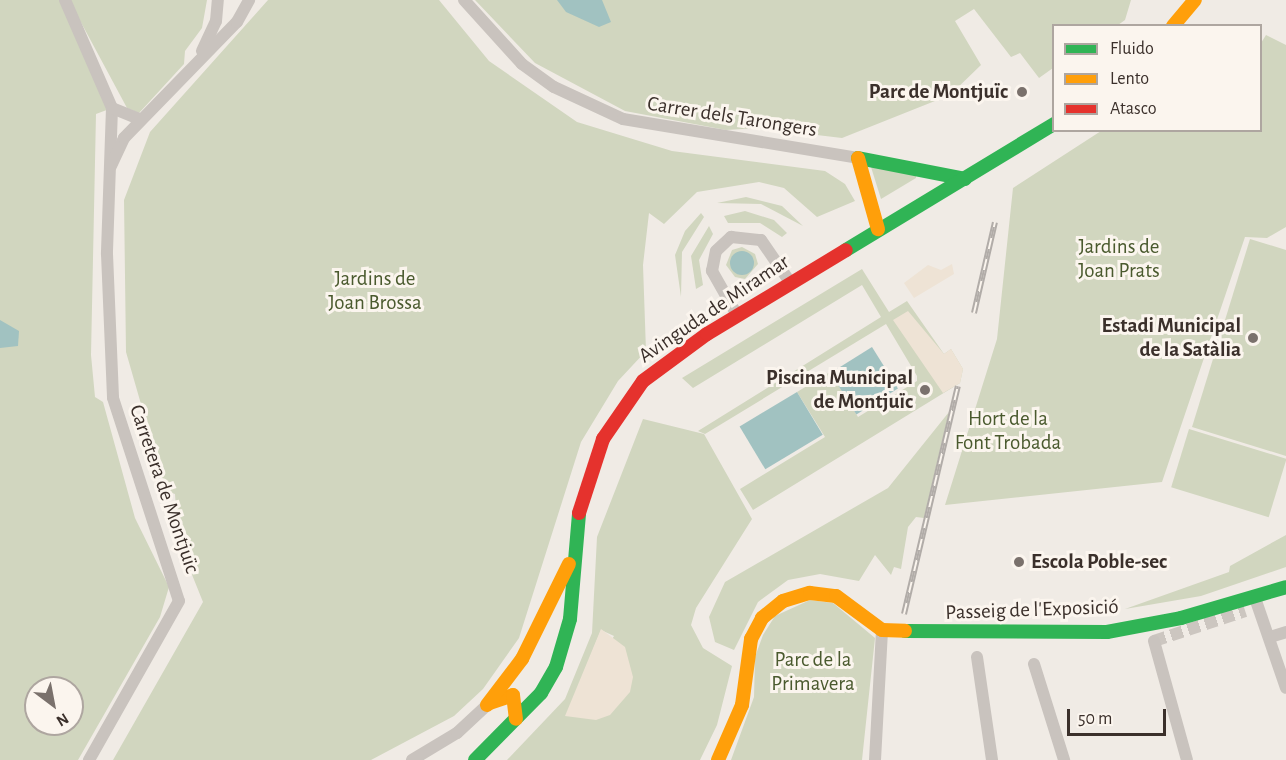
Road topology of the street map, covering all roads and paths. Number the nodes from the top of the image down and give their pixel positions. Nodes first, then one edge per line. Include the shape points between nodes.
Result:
1 (65, 0) edge
2 (218, 0) edge
3 (249, 0) edge
4 (464, 0) edge
5 (1195, 0) edge
6 (1175, 24) edge
7 (198, 58) junction
8 (112, 108) junction
9 (141, 120) junction
10 (1052, 125) edge
11 (858, 158) junction
12 (109, 171) junction
13 (965, 178) junction
14 (878, 229) junction
15 (790, 282) junction
16 (737, 315) junction
17 (571, 559) junction
18 (1286, 587) edge
19 (1250, 603) junction
20 (882, 630) junction
21 (1286, 632) edge
22 (1270, 637) junction
23 (1154, 641) dead end
24 (977, 657) dead end
25 (1034, 664) dead end
26 (1286, 688) edge
27 (487, 705) junction
28 (516, 719) junction
29 (89, 760) edge
30 (412, 760) edge
31 (475, 760) edge
32 (718, 760) edge
33 (875, 760) edge
34 (992, 760) edge
35 (1064, 760) edge
36 (1186, 760) edge

1 - 8 street
2 - 7 street via 216,21
3 - 7 street via 237,22
4 - 11 street, Carrer dels Tarongers via 522,64 554,87 623,118
5 - 6 street
7 - 9 street
8 - 9 street
8 - 12 street, Carretera de Montjuïc
9 - 12 street via 124,138
10 - 13 street, Avinguda de Miramar
11 - 13 street
11 - 14 street
12 - 29 street, Carretera de Montjuïc via 108,361 113,398 179,601
13 - 14 street, Avinguda de Miramar
14 - 15 street, Avinguda de Miramar
15 - 16 street, Avinguda de Miramar
15 - 16 street via 761,240 730,237 716,251 712,271
16 - 17 street, Avinguda de Miramar via 660,367 618,416 581,499
17 - 27 street via 522,659
17 - 28 street, Avinguda de Miramar via 570,620 563,650 541,693
18 - 19 street, Passeig de l'Exposició
19 - 20 street, Passeig de l'Exposició via 1107,632
19 - 22 street
20 - 32 street via 836,596 810,593 783,601 762,618 751,639 742,705
20 - 33 street
21 - 22 street
22 - 26 street
23 - 36 street
24 - 34 street
25 - 35 street
27 - 28 street via 513,695
27 - 30 street via 457,733
28 - 31 street, Avinguda de Miramar

